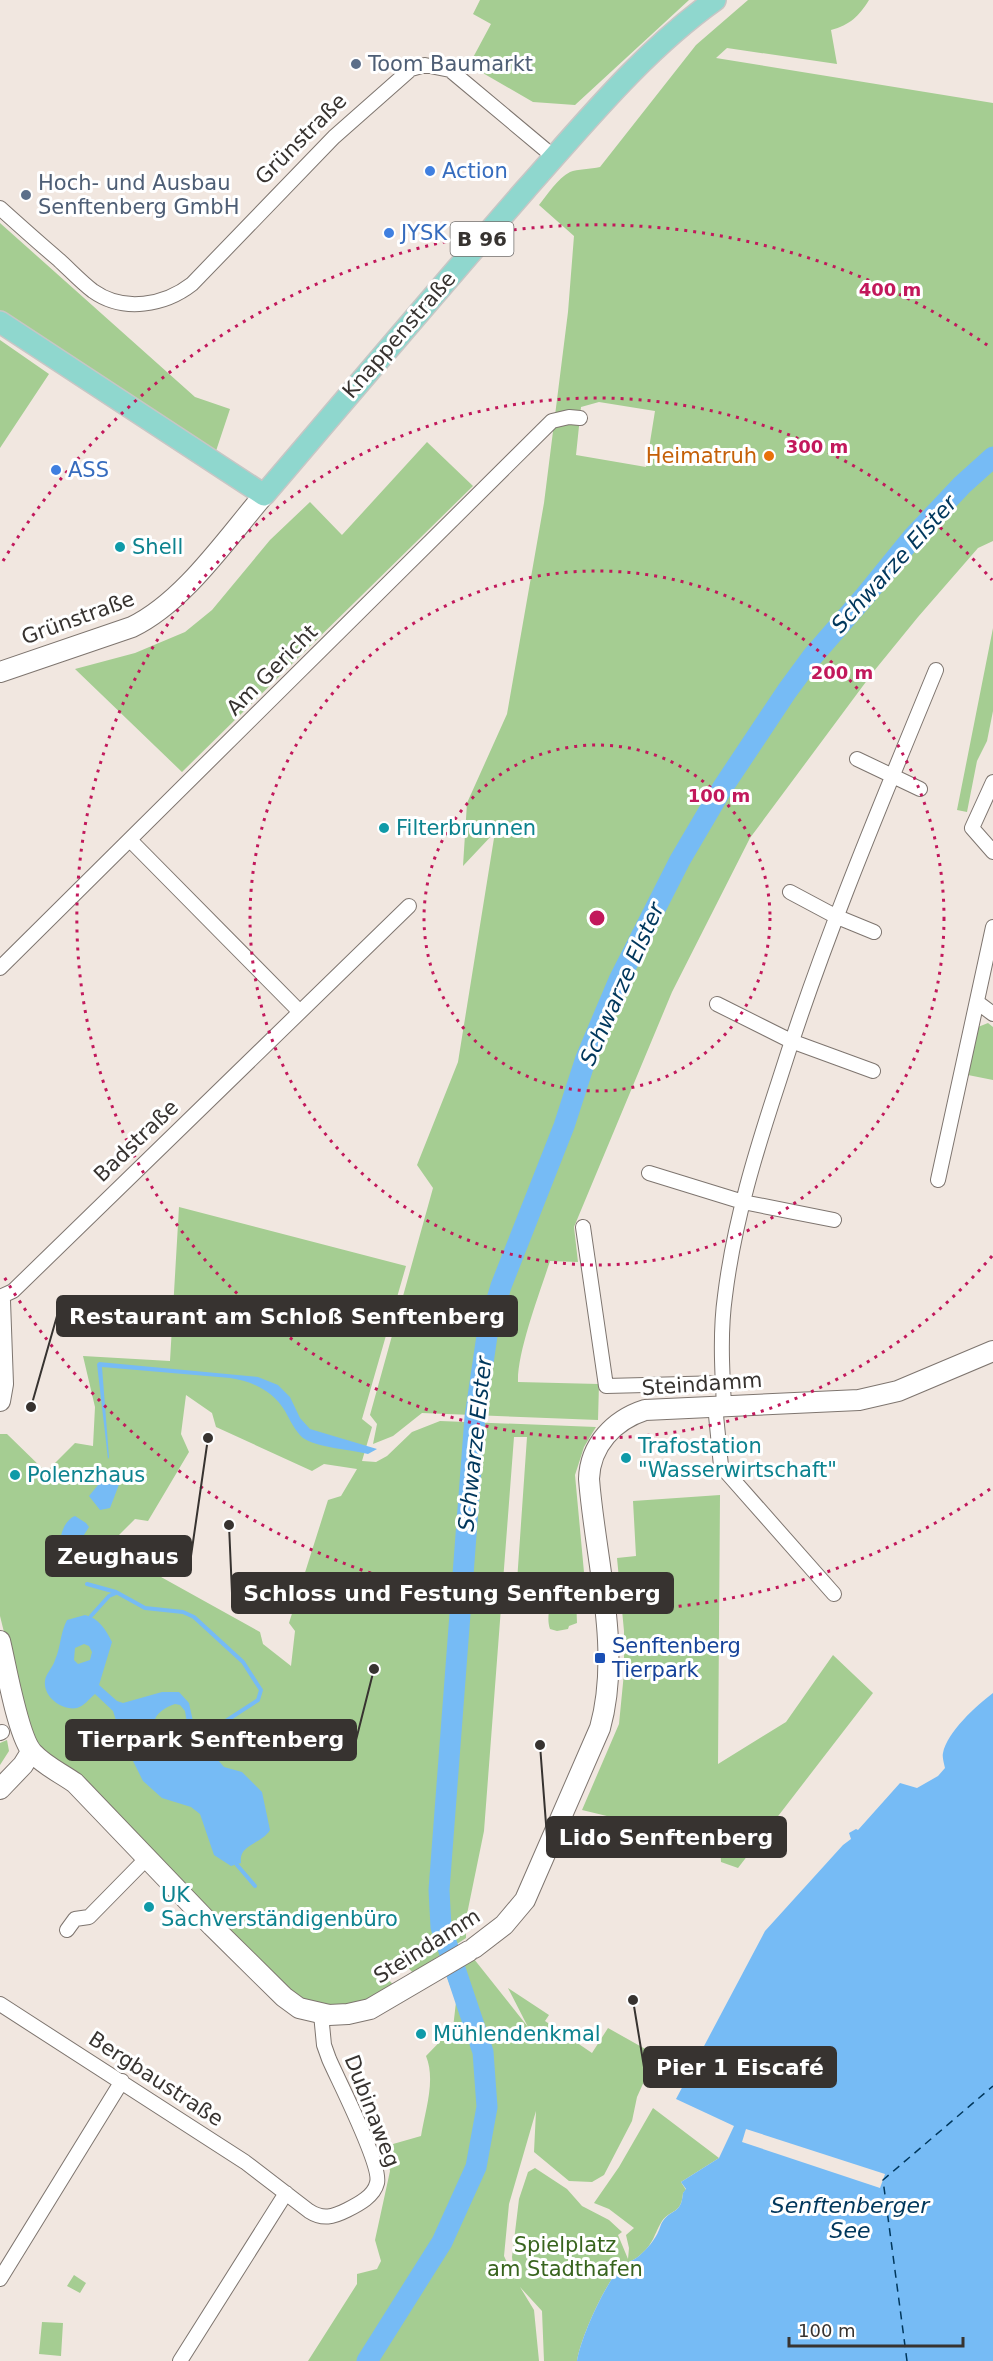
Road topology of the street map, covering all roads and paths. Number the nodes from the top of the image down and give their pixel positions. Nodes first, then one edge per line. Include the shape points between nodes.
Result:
1 (715, 0) edge
2 (554, 157) junction
3 (0, 208) edge
4 (0, 322) edge
5 (580, 418) dead end
6 (264, 495) junction
7 (936, 670) dead end
8 (0, 672) edge
9 (856, 759) dead end
10 (892, 777) junction
11 (993, 782) edge
12 (920, 789) dead end
13 (130, 840) junction
14 (993, 852) edge
15 (790, 892) dead end
16 (408, 906) dead end
17 (835, 916) junction
18 (993, 927) edge
19 (874, 932) dead end
20 (0, 968) edge
21 (976, 1002) junction
22 (717, 1004) dead end
23 (300, 1012) junction
24 (993, 1014) edge
25 (791, 1041) junction
26 (873, 1071) dead end
27 (649, 1173) dead end
28 (938, 1180) dead end
29 (743, 1202) junction
30 (834, 1220) dead end
31 (583, 1227) dead end
32 (0, 1299) edge
33 (993, 1351) edge
34 (724, 1383) junction
35 (1, 1390) edge
36 (720, 1405) junction
37 (834, 1594) dead end
38 (0, 1641) edge
39 (31, 1752) junction
40 (0, 1789) edge
41 (147, 1858) junction
42 (67, 1930) dead end
43 (0, 2004) edge
44 (321, 2014) junction
45 (122, 2081) junction
46 (286, 2193) junction
47 (0, 2279) edge
48 (180, 2361) edge

1 - 2 main road, Knappenstraße / B 96 via 634,70
2 - 3 street, Grünstraße via 450,70 426,66 411,69 334,137 192,284 161,302 115,301 94,292
2 - 6 main road, Knappenstraße / B 96
4 - 6 main road
5 - 13 street, Am Gericht via 552,421
6 - 8 street, Grünstraße via 185,587 147,620
7 - 10 street
9 - 10 street
10 - 12 street
10 - 17 street
11 - 14 street via 972,828
13 - 20 street, Am Gericht
13 - 23 street
15 - 17 street
16 - 23 street, Badstraße
17 - 19 street
17 - 25 street
18 - 21 street
21 - 24 street
21 - 28 street
22 - 25 street
23 - 32 street, Badstraße via 13,1291
25 - 26 street
25 - 29 street
27 - 29 street
29 - 30 street
29 - 34 street via 725,1297
31 - 34 street via 606,1386
32 - 35 street
33 - 36 street, Steindamm via 898,1391 859,1400
34 - 36 street
36 - 37 street via 721,1466
36 - 44 street, Steindamm via 634,1413 611,1429 592,1457 589,1479 607,1642 604,1711 525,1900 504,1925 471,1950 370,2009
38 - 39 street, Steindamm via 20,1725
39 - 40 street
39 - 41 street, Steindamm via 75,1783
41 - 42 street via 89,1917 75,1919
41 - 44 street, Steindamm via 284,1997 300,2008
43 - 45 street, Bergbaustraße
44 - 46 street, Dubinaweg via 324,2045 369,2150 377,2182 360,2203 328,2217 315,2214
45 - 46 street, Bergbaustraße
45 - 47 street
46 - 48 street

